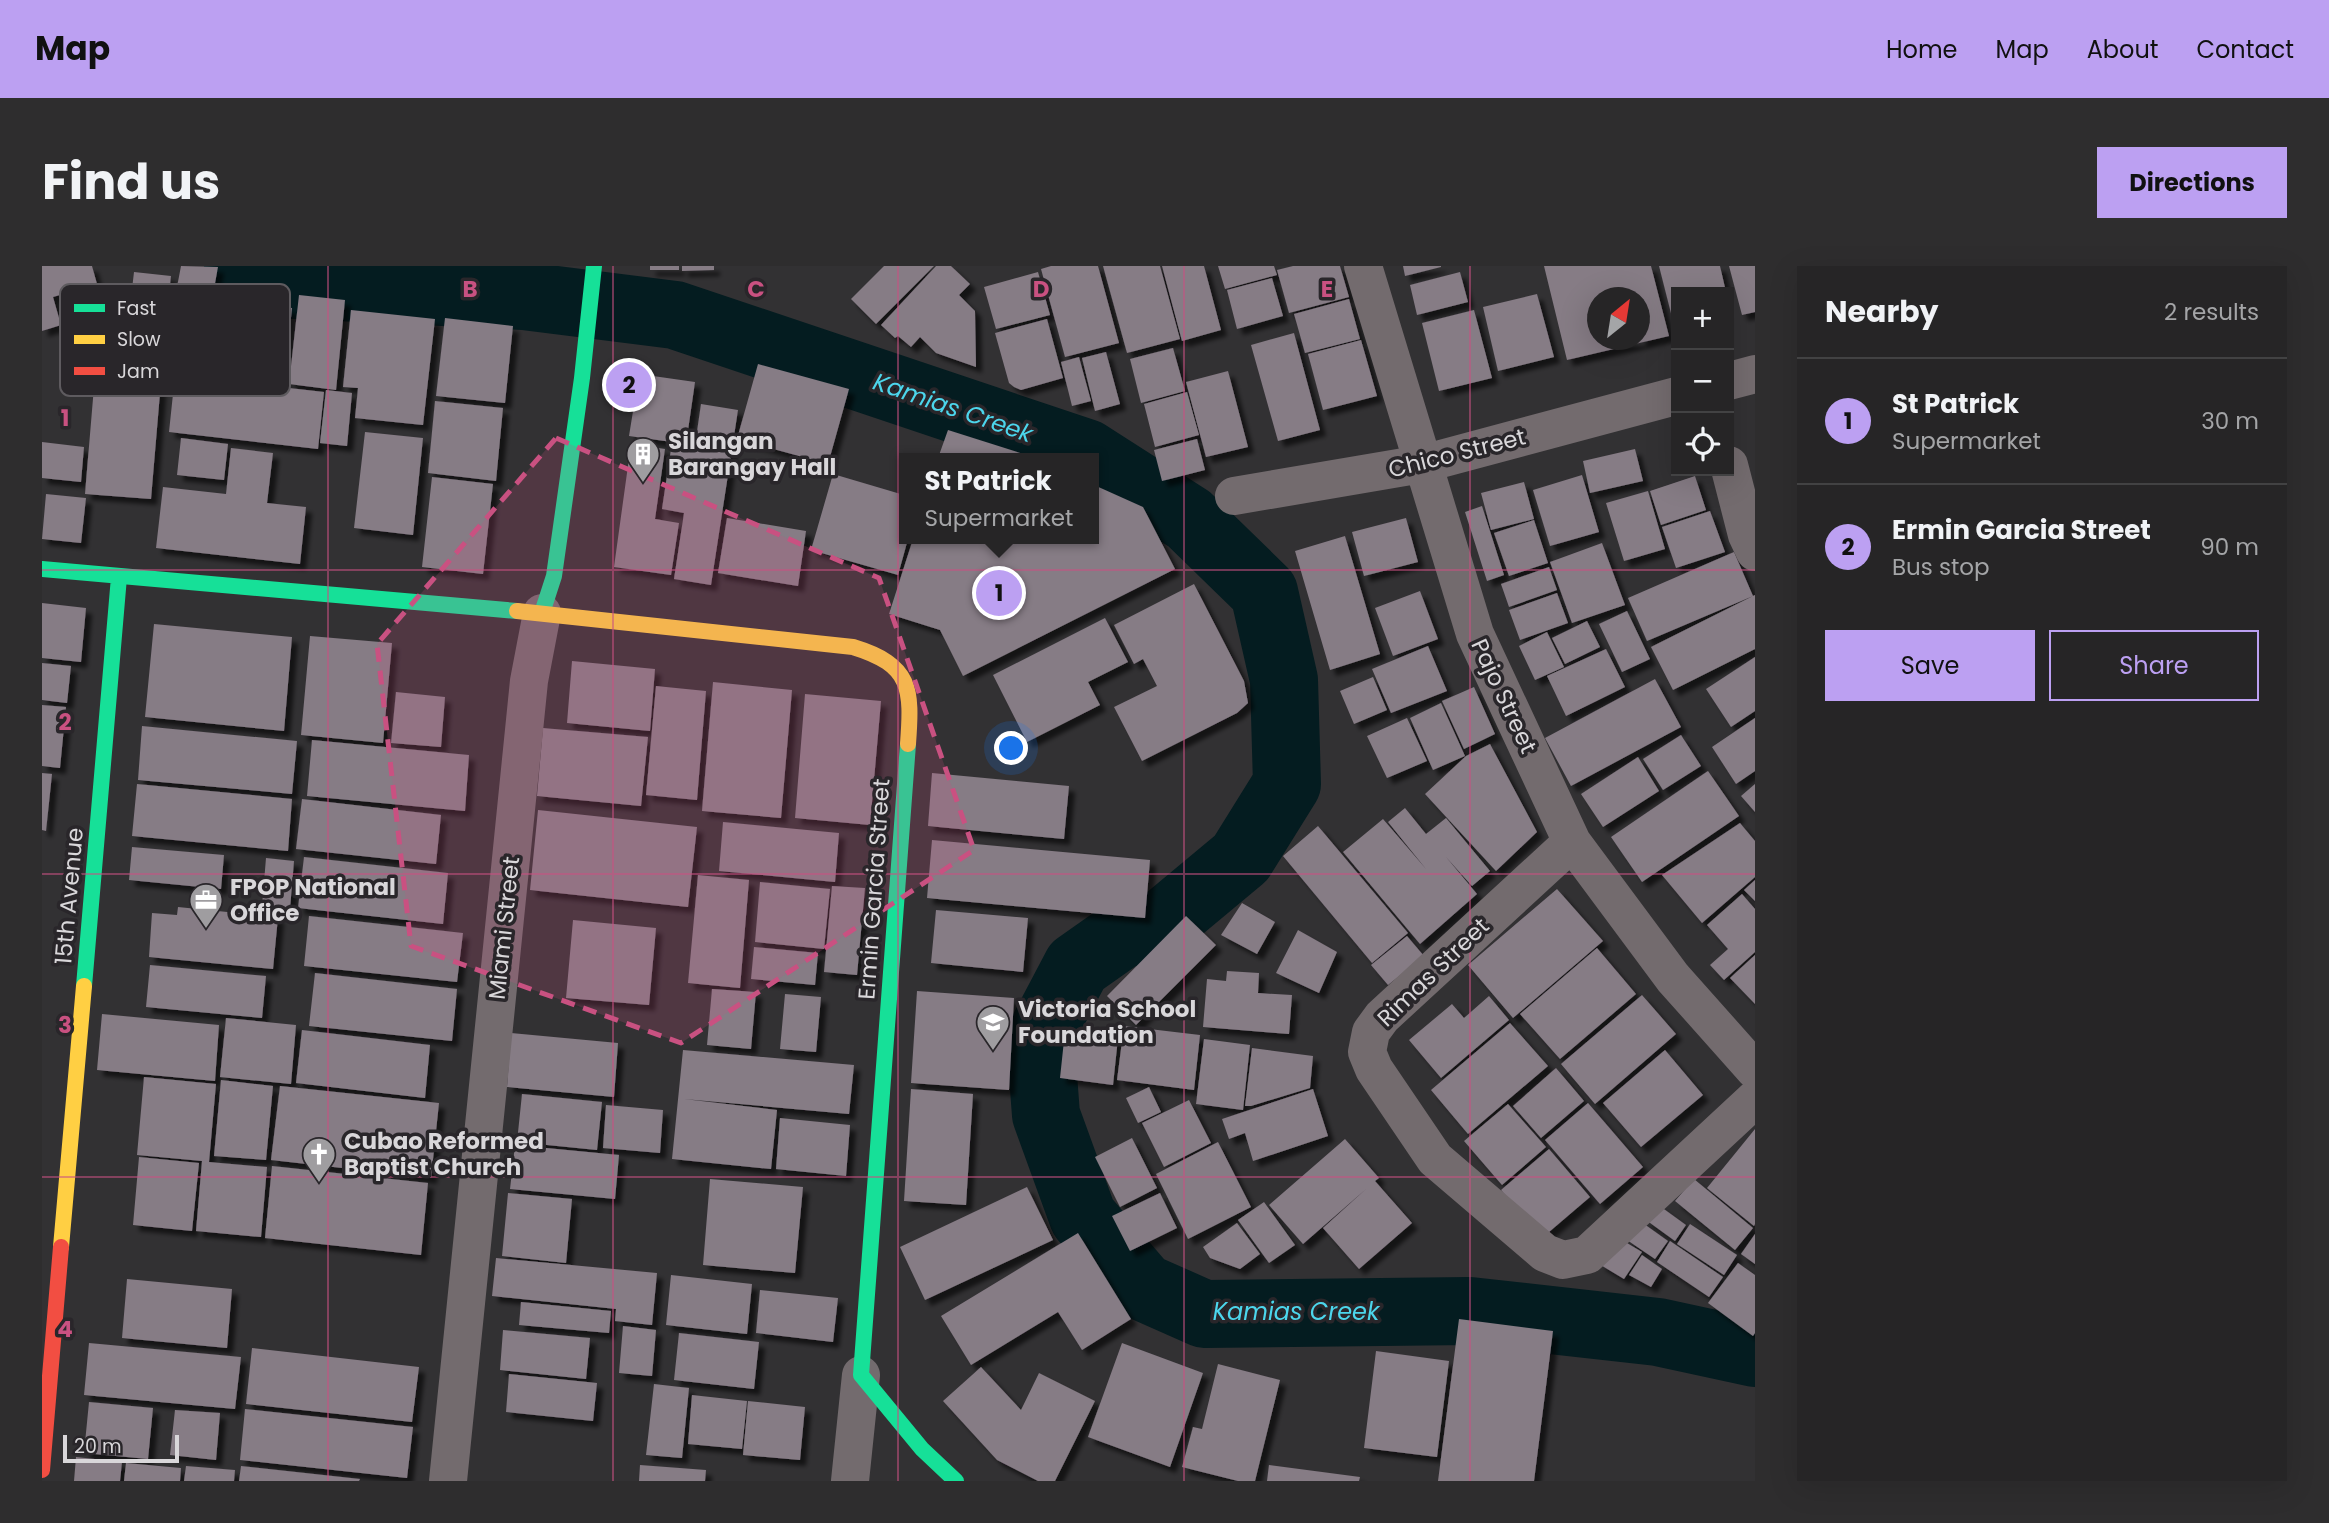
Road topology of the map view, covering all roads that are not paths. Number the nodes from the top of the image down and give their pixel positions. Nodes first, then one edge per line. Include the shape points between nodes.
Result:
1 (594, 266) edge
2 (1363, 266) edge
3 (1755, 374) edge
4 (1734, 380) edge
5 (1671, 397) edge
6 (1422, 464) junction
7 (1732, 476) edge
8 (1234, 496) dead end
9 (1755, 552) edge
10 (42, 569) edge
11 (119, 577) junction
12 (542, 613) junction
13 (1572, 842) junction
14 (1755, 1070) edge
15 (1755, 1099) edge
16 (861, 1376) junction
17 (42, 1470) edge
18 (448, 1481) edge
19 (850, 1481) edge
20 (956, 1481) edge

1 - 12 street, Miami Street via 554,576
2 - 6 street, Pajo Street
3 - 4 street
5 - 6 street, Chico Street
6 - 8 street, Chico Street
6 - 13 street, Pajo Street via 1475,634
7 - 9 street
10 - 11 street, Ermin Garcia Street
11 - 12 street, Ermin Garcia Street
11 - 17 street, 15th Avenue
12 - 16 street, Ermin Garcia Street via 853,647 877,654 909,685
12 - 18 street, Miami Street via 529,681
13 - 14 street, Pajo Street via 1673,978
13 - 15 street, Rimas Street via 1371,1032 1367,1052 1374,1069 1435,1159 1545,1253 1563,1260 1587,1255
16 - 19 street
16 - 20 street via 922,1449

